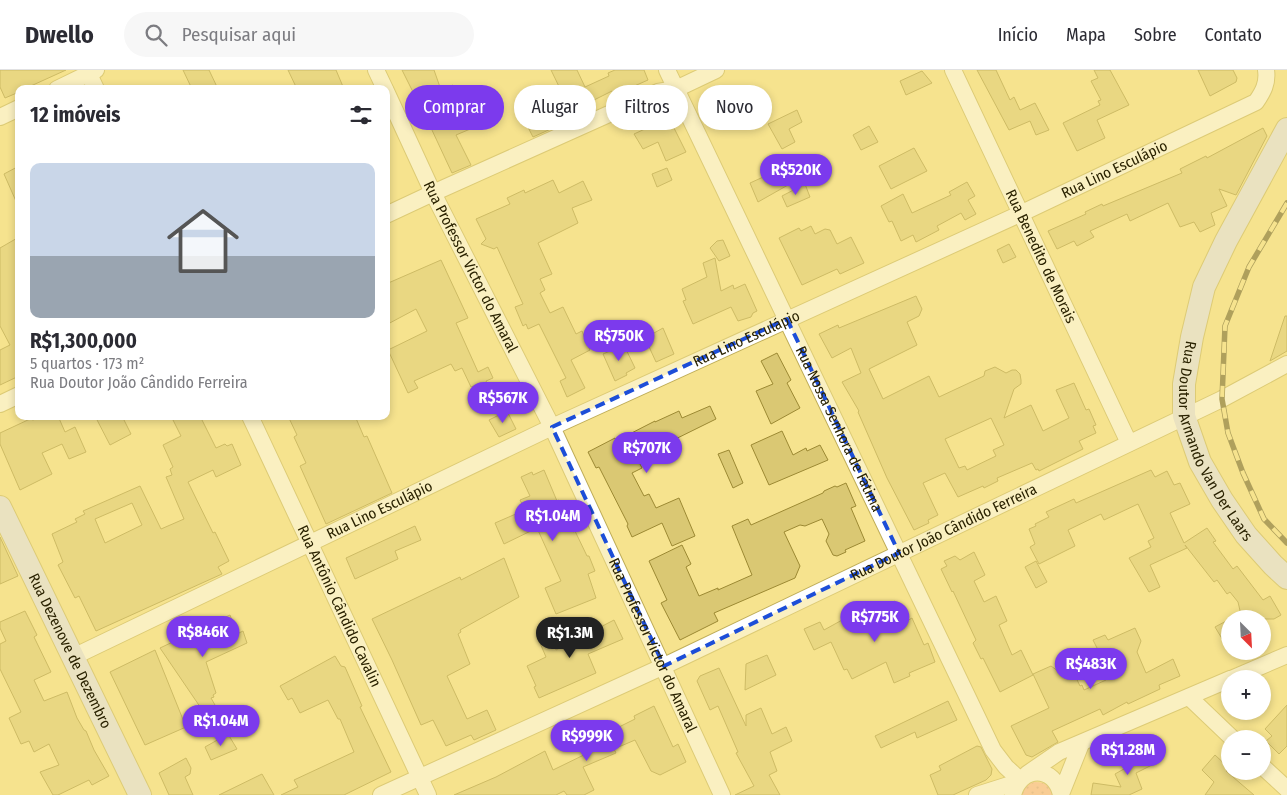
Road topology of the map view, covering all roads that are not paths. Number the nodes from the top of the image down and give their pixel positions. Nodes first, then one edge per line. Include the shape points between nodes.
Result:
1 (376, 70) edge
2 (716, 70) edge
3 (953, 70) edge
4 (90, 71) edge
5 (671, 71) edge
6 (1266, 71) edge
7 (64, 85) edge
8 (95, 85) edge
9 (384, 85) edge
10 (662, 85) edge
11 (675, 85) edge
12 (684, 85) edge
13 (390, 99) edge
14 (15, 110) edge
15 (688, 114) edge
16 (606, 115) edge
17 (0, 117) edge
18 (1287, 129) edge
19 (433, 193) junction
20 (390, 214) edge
21 (1022, 214) junction
22 (787, 319) junction
23 (1287, 364) edge
24 (15, 397) edge
25 (0, 404) edge
26 (1184, 416) junction
27 (252, 420) edge
28 (552, 427) junction
29 (1129, 442) junction
30 (0, 507) edge
31 (309, 544) junction
32 (899, 553) junction
33 (1287, 578) edge
34 (1287, 655) edge
35 (73, 656) junction
36 (664, 666) junction
37 (1252, 670) edge
38 (1221, 683) edge
39 (1189, 697) junction
40 (1224, 730) edge
41 (1081, 744) junction
42 (1271, 774) edge
43 (420, 777) junction
44 (1020, 783) edge
45 (1287, 789) edge
46 (140, 795) edge
47 (381, 795) edge
48 (428, 795) edge
49 (722, 795) edge
50 (978, 795) edge
51 (1061, 795) edge

1 - 9 street, Rua Professor Victor do Amaral
2 - 12 street
3 - 21 street, Rua Benedito de Morais
4 - 7 street
4 - 8 street
5 - 10 street
5 - 11 street, Rua Nossa Senhora de Fátima
6 - 21 street, Rua Lino Esculápio via 1264,92 1256,102
13 - 19 street, Rua Professor Victor do Amaral
14 - 17 street
15 - 22 street, Rua Nossa Senhora de Fátima
16 - 19 street
18 - 26 main road, Rua Doutor Armando Van Der Laars via 1204,287 1184,384
19 - 20 street
19 - 28 street, Rua Professor Victor do Amaral
21 - 22 street, Rua Lino Esculápio
21 - 29 street, Rua Benedito de Morais
22 - 28 street, Rua Lino Esculápio
22 - 32 street, Rua Nossa Senhora de Fátima
23 - 26 street, Rua Doutor João Cândido Ferreira
24 - 25 street
26 - 29 street, Rua Doutor João Cândido Ferreira
26 - 33 main road, Rua Doutor Armando Van Der Laars via 1200,462 1222,500 1246,535 1272,566
27 - 31 street, Rua Antônio Cândido Cavalin
28 - 31 street, Rua Lino Esculápio
28 - 36 street, Rua Professor Victor do Amaral
29 - 32 street, Rua Doutor João Cândido Ferreira
30 - 35 main road, Rua Dezenove de Dezembro
31 - 35 street, Rua Lino Esculápio
31 - 43 street, Rua Antônio Cândido Cavalin
32 - 36 street, Rua Doutor João Cândido Ferreira
32 - 44 street, Rua Nossa Senhora de Fátima via 993,750
34 - 37 street
35 - 46 main road, Rua Dezenove de Dezembro
36 - 43 street, Rua Doutor João Cândido Ferreira
36 - 49 street, Rua Professor Victor do Amaral
38 - 39 street
39 - 40 street
39 - 41 street
41 - 44 street via 1059,752
41 - 51 street
42 - 45 street
43 - 47 street, Rua Doutor João Cândido Ferreira
43 - 48 street, Rua Antônio Cândido Cavalin
44 - 50 street
44 - 51 street via 1042,773 1055,780

